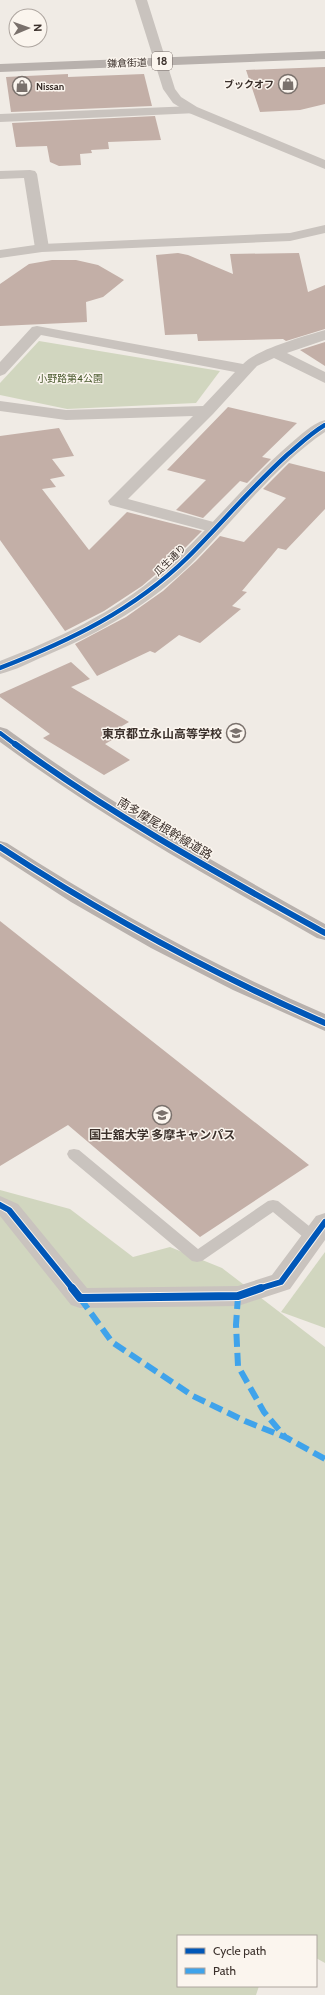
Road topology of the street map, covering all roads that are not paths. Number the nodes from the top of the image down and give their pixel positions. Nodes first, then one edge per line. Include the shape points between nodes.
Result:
1 (141, 0) edge
2 (325, 43) edge
3 (279, 45) dead end
4 (173, 49) dead end
5 (142, 50) dead end
6 (325, 55) edge
7 (159, 56) junction
8 (0, 68) edge
9 (193, 110) junction
10 (0, 118) edge
11 (325, 165) edge
12 (0, 175) edge
13 (325, 229) edge
14 (42, 248) junction
15 (0, 254) edge
16 (325, 335) edge
17 (274, 352) junction
18 (246, 369) junction
19 (0, 371) edge
20 (325, 378) edge
21 (0, 406) edge
22 (207, 411) junction
23 (325, 425) edge
24 (215, 528) junction
25 (0, 668) edge
26 (0, 733) edge
27 (0, 848) edge
28 (264, 899) junction
29 (325, 925) edge
30 (325, 933) edge
31 (325, 1023) edge
32 (74, 1154) dead end
33 (0, 1205) edge
34 (319, 1230) edge

1 - 7 street
2 - 3 main road
4 - 7 main road, 鎌倉街道 / 18
5 - 7 main road, 鎌倉街道 / 18
6 - 7 main road, 鎌倉街道 / 18
7 - 8 main road, 鎌倉街道 / 18
7 - 9 street via 169,89 177,100
9 - 10 street
9 - 11 street
12 - 14 street via 30,174
13 - 14 street via 290,237 263,239
14 - 15 street
16 - 17 street
17 - 18 street via 252,363
17 - 20 street
18 - 19 street via 37,330
18 - 22 street
21 - 22 street via 66,416
22 - 24 street via 116,500
23 - 24 street, 瓜生通り via 273,467
24 - 25 street, 瓜生通り via 159,584 124,611 48,650
26 - 28 main road, 南多摩尾根幹線道路 via 62,778 173,847
27 - 31 main road via 79,898 171,950
28 - 29 main road
28 - 30 main road, 南多摩尾根幹線道路
32 - 34 lane via 197,1257 273,1205
33 - 34 street via 9,1210 80,1298 238,1296 281,1282

